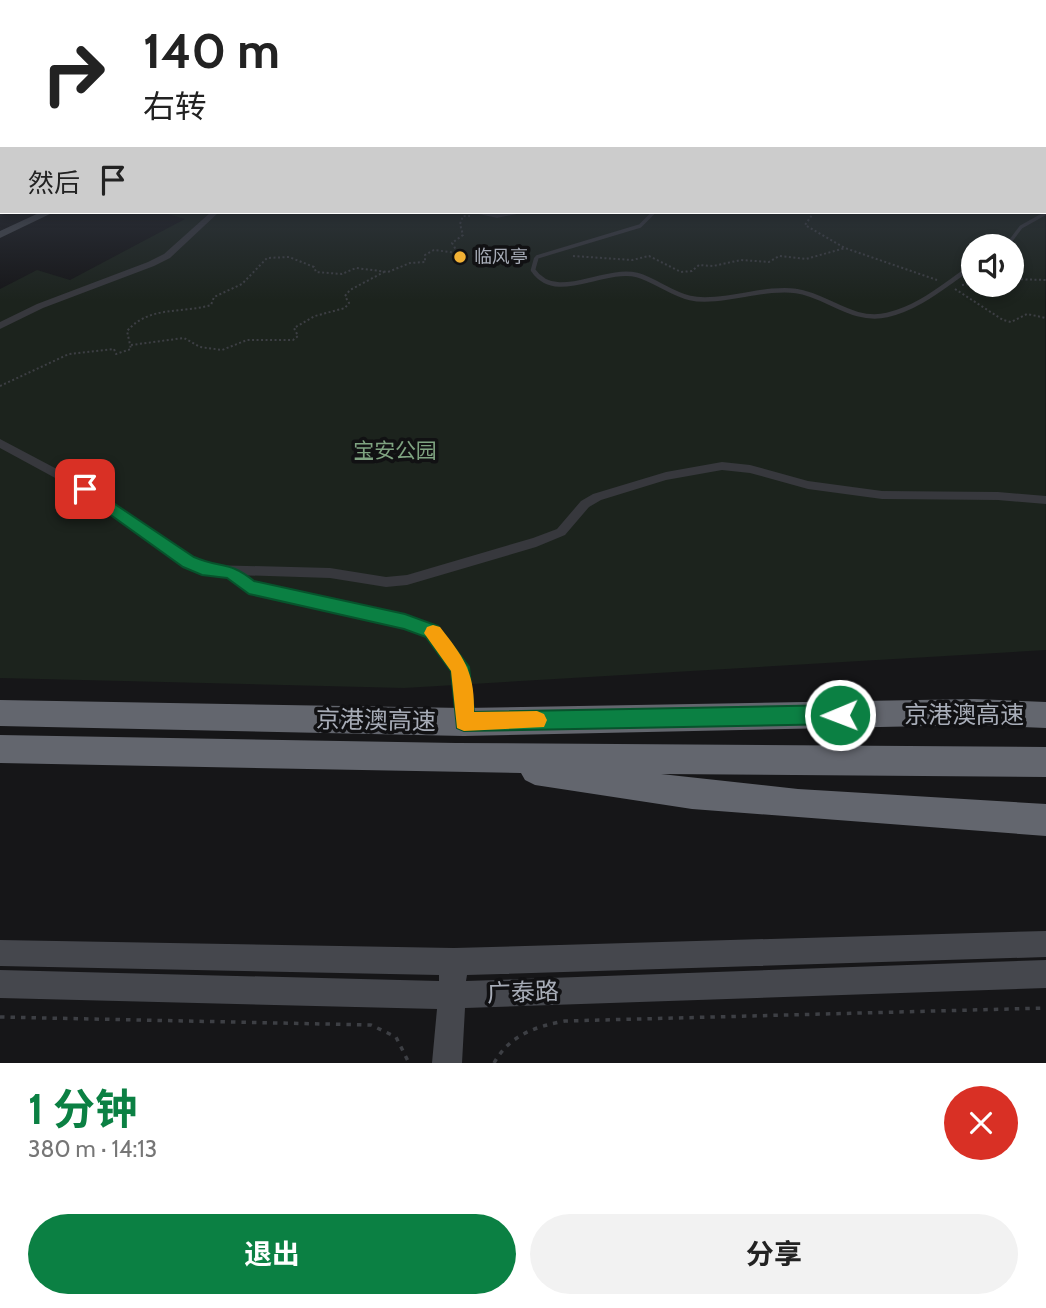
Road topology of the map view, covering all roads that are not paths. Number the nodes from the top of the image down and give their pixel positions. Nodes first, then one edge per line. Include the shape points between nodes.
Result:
1 (34, 214) edge
2 (44, 214) edge
3 (213, 214) edge
4 (485, 214) edge
5 (507, 214) edge
6 (652, 214) edge
7 (1044, 214) edge
8 (0, 232) edge
9 (1016, 234) edge
10 (961, 274) edge
11 (0, 326) edge
12 (0, 443) edge
13 (1046, 500) edge
14 (231, 572) junction
15 (1046, 708) edge
16 (974, 712) junction
17 (0, 713) edge
18 (1046, 715) edge
19 (464, 722) junction
20 (0, 749) edge
21 (456, 758) junction
22 (1046, 762) edge
23 (1046, 820) edge
24 (1046, 944) edge
25 (0, 953) edge
26 (454, 962) junction
27 (1046, 974) edge
28 (0, 984) edge
29 (452, 995) junction
30 (447, 1063) edge

1 - 8 main road
2 - 8 main road
3 - 11 street via 167,256
4 - 5 lane
6 - 10 lane via 640,226 621,233 547,252 537,257 533,270 539,279 556,286 615,274 636,275 692,299 794,290 863,316 901,312 925,302
7 - 9 lane
12 - 14 street via 85,489 188,562
13 - 14 street via 882,495 722,466 666,476 597,497 561,532 442,572 386,582 330,573
14 - 19 lane via 249,587 432,632 460,667
15 - 16 highway
16 - 18 highway, 京港澳高速
16 - 19 highway, 京港澳高速
17 - 19 highway, 京港澳高速
20 - 21 highway, 京港澳高速
21 - 22 highway, 京港澳高速
21 - 23 highway via 692,794
24 - 26 main road, 广泰路
25 - 26 main road, 广泰路
26 - 29 main road
27 - 29 main road, 广泰路
28 - 29 main road, 广泰路
29 - 30 main road

